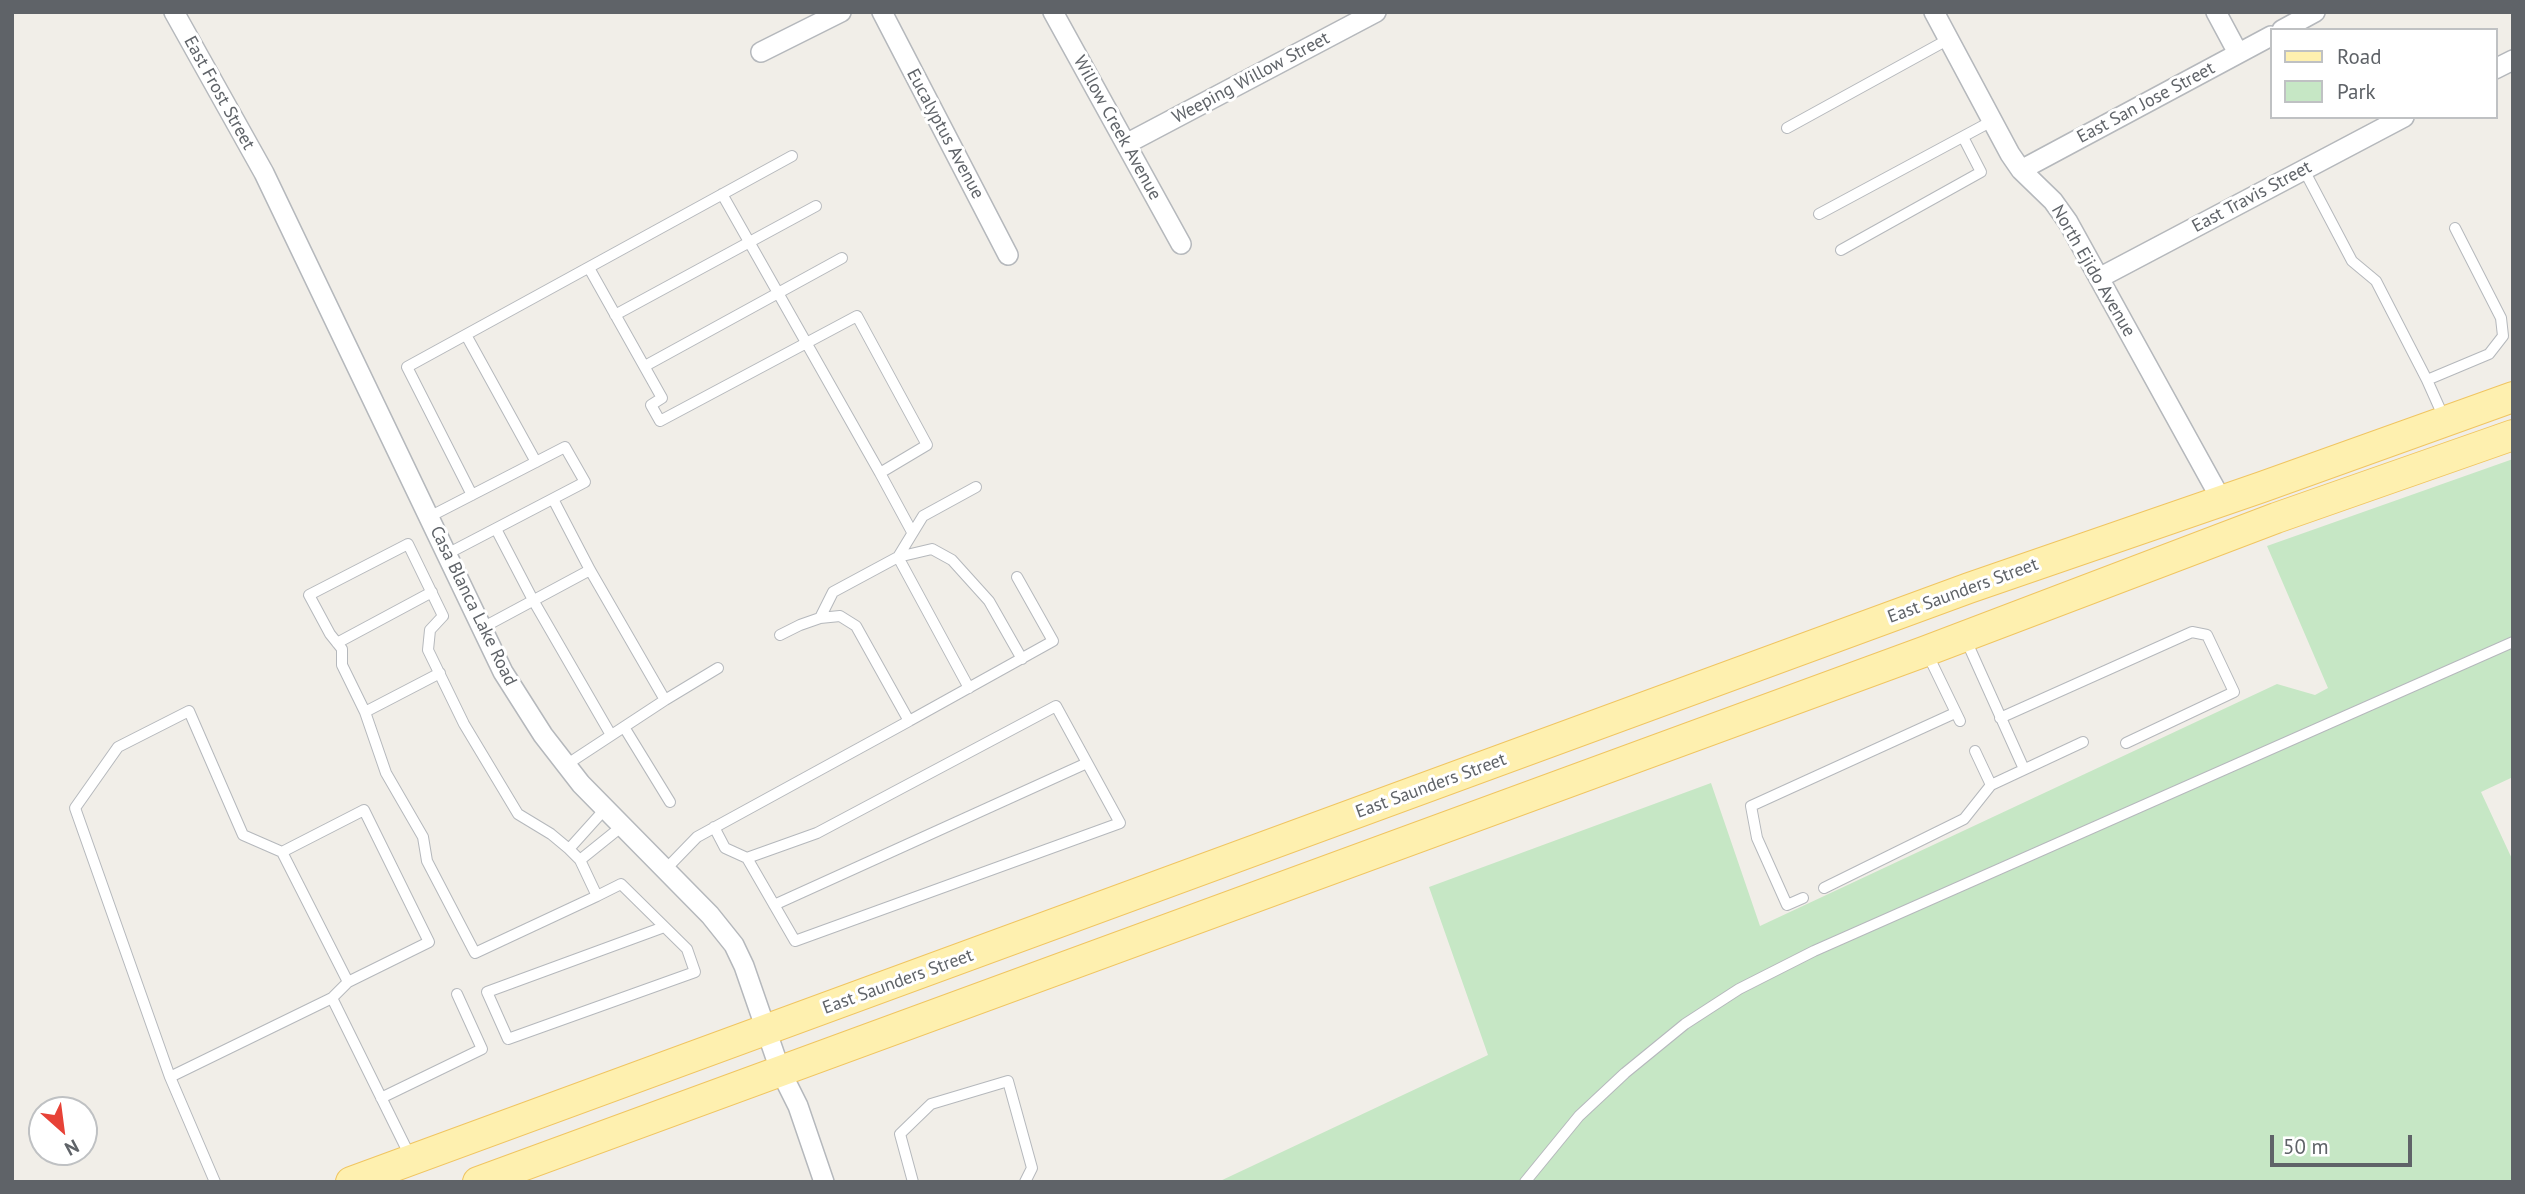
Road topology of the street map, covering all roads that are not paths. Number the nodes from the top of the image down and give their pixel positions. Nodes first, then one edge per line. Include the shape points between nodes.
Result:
1 (174, 12) edge
2 (841, 12) edge
3 (882, 12) edge
4 (1053, 12) edge
5 (1376, 12) edge
6 (1934, 12) edge
7 (2216, 12) edge
8 (2315, 12) edge
9 (2286, 28) edge
10 (2270, 37) edge
11 (1949, 39) junction
12 (761, 52) dead end
13 (2238, 53) junction
14 (2513, 60) edge
15 (2497, 68) edge
16 (2400, 119) edge
17 (1992, 121) junction
18 (1787, 128) dead end
19 (1963, 137) junction
20 (1126, 144) junction
21 (792, 156) dead end
22 (2021, 170) junction
23 (2304, 170) junction
24 (264, 173) joint
25 (722, 194) junction
26 (816, 206) dead end
27 (1819, 214) dead end
28 (2455, 228) dead end
29 (749, 243) junction
30 (1181, 244) dead end
31 (1841, 250) dead end
32 (1008, 255) dead end
33 (842, 258) dead end
34 (589, 268) junction
35 (2099, 278) junction
36 (777, 293) junction
37 (615, 315) junction
38 (466, 335) junction
39 (805, 344) junction
40 (645, 366) junction
41 (2427, 380) junction
42 (2513, 397) edge
43 (2445, 421) junction
44 (2513, 435) edge
45 (536, 462) junction
46 (880, 473) junction
47 (976, 487) dead end
48 (472, 495) junction
49 (553, 499) junction
50 (2222, 500) junction
51 (429, 517) junction
52 (496, 528) junction
53 (912, 532) junction
54 (447, 554) junction
55 (898, 557) junction
56 (590, 570) junction
57 (1017, 577) dead end
58 (432, 592) junction
59 (533, 600) junction
60 (820, 618) junction
61 (482, 628) junction
62 (780, 635) dead end
63 (1964, 636) junction
64 (2513, 642) edge
65 (337, 643) junction
66 (1926, 651) junction
67 (1022, 659) junction
68 (718, 668) dead end
69 (440, 673) junction
70 (969, 688) junction
71 (665, 700) junction
72 (1789, 701) junction
73 (365, 712) junction
74 (2000, 718) junction
75 (909, 721) junction
76 (624, 727) junction
77 (611, 736) junction
78 (2083, 742) dead end
79 (2126, 743) dead end
80 (1975, 751) dead end
81 (1087, 763) junction
82 (566, 765) junction
83 (2024, 769) junction
84 (1991, 785) junction
85 (670, 802) dead end
86 (605, 809) junction
87 (621, 827) junction
88 (714, 827) junction
89 (569, 849) junction
90 (282, 852) junction
91 (747, 858) junction
92 (580, 860) junction
93 (665, 870) junction
94 (1824, 887) dead end
95 (597, 896) junction
96 (1803, 898) dead end
97 (774, 905) junction
98 (664, 927) junction
99 (348, 982) junction
100 (457, 994) dead end
101 (331, 998) junction
102 (768, 1030) junction
103 (780, 1070) junction
104 (170, 1077) junction
105 (381, 1098) junction
106 (401, 1169) edge
107 (215, 1182) edge
108 (351, 1182) edge
109 (478, 1182) edge
110 (824, 1182) edge
111 (913, 1182) edge
112 (1026, 1182) edge
113 (1525, 1182) edge

1 - 24 street, East Frost Street
2 - 12 street
3 - 32 street, Eucalyptus Avenue
4 - 20 street, Willow Creek Avenue
5 - 20 street, Weeping Willow Street
6 - 11 street, North Ejido Avenue
7 - 13 street
8 - 9 street
10 - 13 street, East San Jose Street
11 - 17 street, North Ejido Avenue
11 - 18 lane
13 - 22 street, East San Jose Street
14 - 15 street
16 - 23 street, East Travis Street
17 - 19 lane
17 - 22 street, North Ejido Avenue
19 - 27 lane
19 - 31 lane via 1981,172
20 - 30 street, Willow Creek Avenue
21 - 25 lane
22 - 35 street, North Ejido Avenue via 2053,201
23 - 35 street, East Travis Street
23 - 41 lane via 2352,261 2376,281
24 - 51 street, Casa Blanca Lake Road
25 - 29 lane
25 - 34 lane
26 - 29 lane
28 - 41 lane via 2501,318 2503,336 2489,354
29 - 36 lane
29 - 37 lane
33 - 36 lane
34 - 37 lane
34 - 38 lane
35 - 50 street, North Ejido Avenue
36 - 39 lane
36 - 40 lane
37 - 40 lane
38 - 45 lane
38 - 48 lane via 407,367
39 - 40 lane via 660,421 651,405 662,398
39 - 46 lane
39 - 46 lane via 857,316 927,445
41 - 43 lane
42 - 43 main road, East Saunders Street
43 - 50 main road, East Saunders Street
44 - 63 main road via 2276,518
45 - 48 lane
45 - 49 lane via 565,446 585,482
46 - 53 lane
47 - 53 lane via 923,516
48 - 51 lane
49 - 52 lane
49 - 56 lane
50 - 72 main road via 2223,513 2218,519 1868,651
50 - 102 main road, East Saunders Street
51 - 54 street, Casa Blanca Lake Road
52 - 54 lane
52 - 59 lane
53 - 55 lane
54 - 61 street, Casa Blanca Lake Road
55 - 60 lane via 832,592
55 - 67 lane via 932,549 953,560 989,601
55 - 70 lane
56 - 59 lane
56 - 71 lane
57 - 67 lane via 1053,641
58 - 65 lane
58 - 65 lane via 408,544 309,596
58 - 69 lane via 443,616 430,630 428,650
59 - 61 lane
59 - 77 lane
60 - 62 lane
60 - 75 lane via 840,617 856,626
61 - 82 street, Casa Blanca Lake Road via 503,672
63 - 66 main road
63 - 74 lane
64 - 113 lane via 1814,951 1739,989 1685,1024 1625,1073 1578,1116
65 - 73 lane via 342,649 342,665
66 - 72 main road
66 - 96 lane via 1958,717 1751,806 1757,838 1787,905
67 - 70 lane
68 - 71 lane
69 - 73 lane
69 - 89 lane via 464,724 518,814
70 - 75 lane
71 - 76 lane
72 - 103 main road
73 - 95 lane via 386,773 423,837 427,861 475,953
74 - 79 lane via 2192,632 2207,635 2234,692
74 - 83 lane
75 - 88 lane
76 - 77 lane
76 - 85 lane
77 - 82 lane
78 - 83 lane
80 - 84 lane
81 - 91 lane via 1056,706 817,834
81 - 97 lane
81 - 97 lane via 1120,822 795,941
82 - 86 street, Casa Blanca Lake Road
83 - 84 lane
84 - 94 lane via 1964,819
86 - 87 street, Casa Blanca Lake Road
86 - 89 lane
87 - 92 lane
87 - 93 street, Casa Blanca Lake Road
88 - 91 lane via 725,848
88 - 93 lane via 696,837
89 - 92 lane
90 - 99 lane
90 - 99 lane via 364,810 429,942
90 - 104 lane via 243,835 189,711 118,747 75,808
91 - 97 lane
92 - 95 lane
93 - 102 street, Casa Blanca Lake Road via 734,945
95 - 98 lane via 621,884
98 - 98 lane via 687,949 695,972 508,1039 487,992
99 - 101 lane
100 - 105 lane via 482,1049
101 - 104 lane
101 - 105 lane
102 - 103 street, Casa Blanca Lake Road
102 - 106 main road, East Saunders Street
103 - 109 main road
103 - 110 street, Casa Blanca Lake Road via 798,1106
104 - 107 lane
105 - 106 lane
106 - 108 main road, East Saunders Street
111 - 112 lane via 900,1134 931,1104 1008,1081 1031,1168

